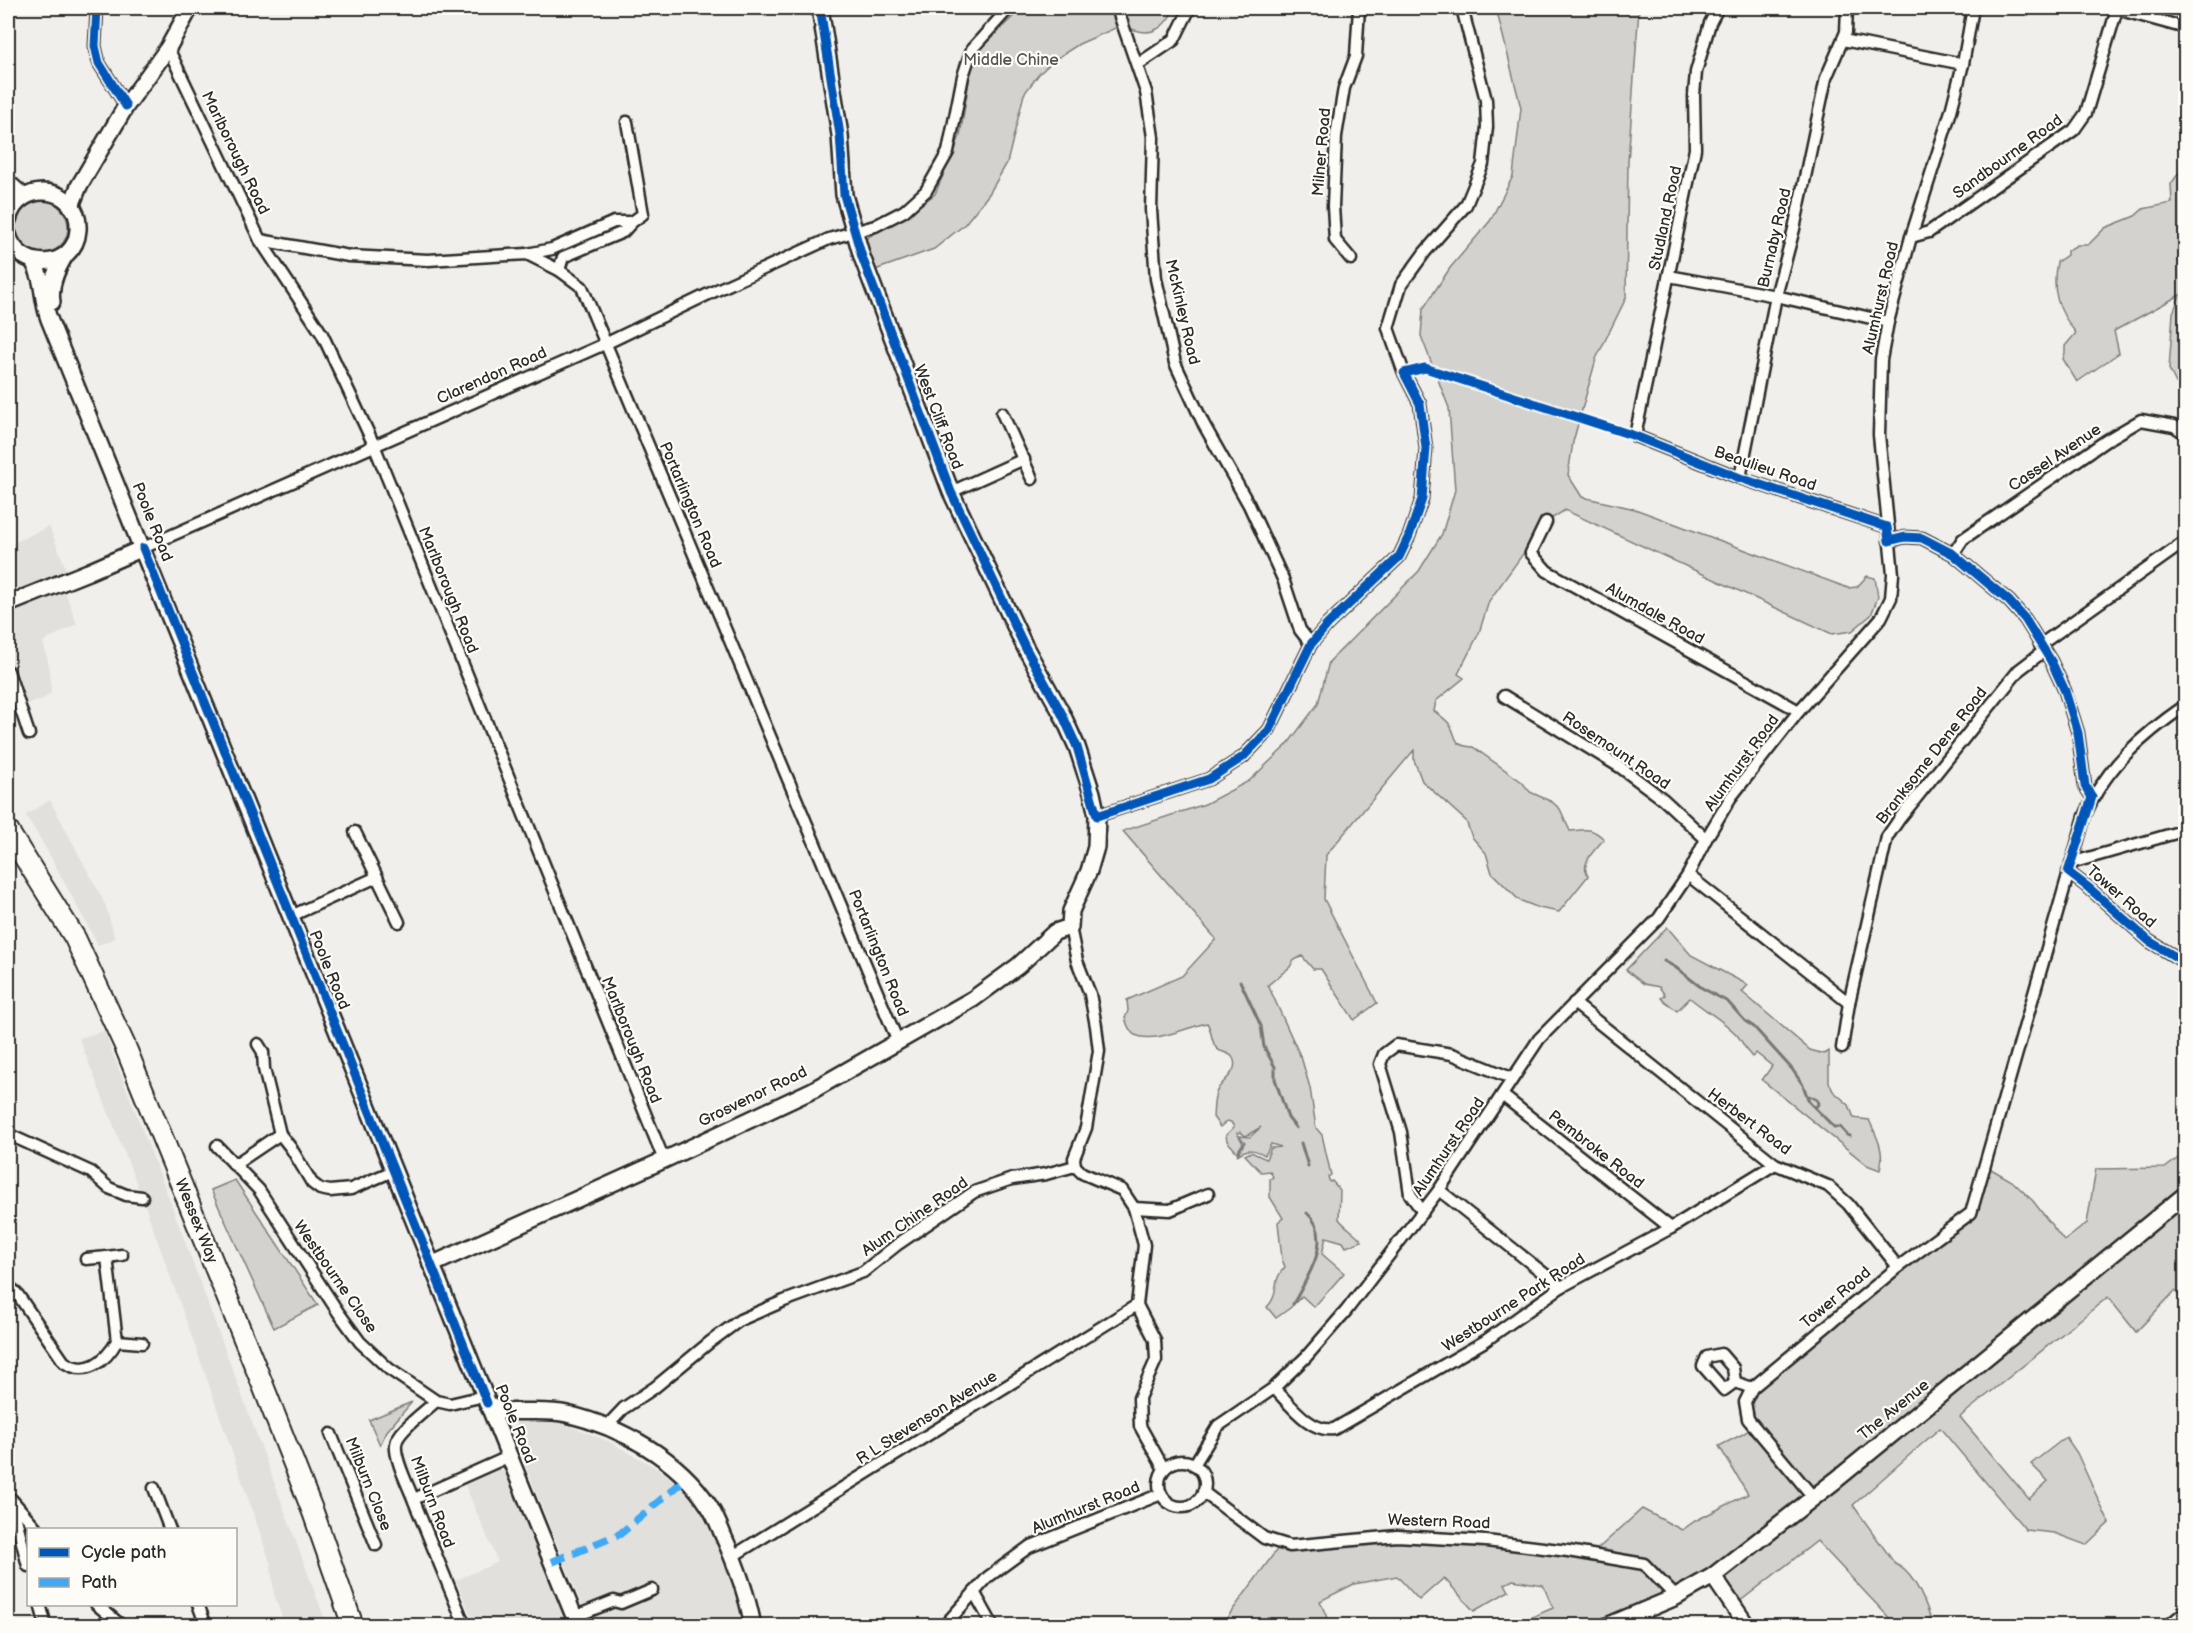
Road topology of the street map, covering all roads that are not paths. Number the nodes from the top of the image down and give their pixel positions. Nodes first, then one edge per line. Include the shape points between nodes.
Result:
1 (97, 8) edge
2 (190, 8) edge
3 (818, 8) edge
4 (1009, 8) edge
5 (1117, 8) edge
6 (1190, 8) edge
7 (1359, 8) edge
8 (1462, 8) edge
9 (1718, 8) edge
10 (1847, 8) edge
11 (1973, 8) edge
12 (2115, 8) edge
13 (2186, 28) edge
14 (1843, 40) junction
15 (168, 48) junction
16 (1963, 64) junction
17 (1137, 65) junction
18 (126, 106) junction
19 (627, 122) dead end
20 (8, 183) edge
21 (24, 197) junction
22 (71, 206) junction
23 (8, 220) edge
24 (632, 222) junction
25 (854, 233) junction
26 (8, 234) edge
27 (1911, 237) junction
28 (260, 240) junction
29 (12, 252) edge
30 (68, 252) junction
31 (527, 254) junction
32 (1351, 259) dead end
33 (33, 261) junction
34 (559, 270) junction
35 (1670, 276) junction
36 (1776, 296) junction
37 (1888, 322) junction
38 (57, 334) junction
39 (607, 343) junction
40 (1002, 413) dead end
41 (2186, 434) edge
42 (1635, 436) joint
43 (374, 445) junction
44 (1024, 459) junction
45 (1032, 478) dead end
46 (1740, 478) junction
47 (951, 492) junction
48 (1546, 522) dead end
49 (1887, 527) junction
50 (1889, 541) junction
51 (2186, 541) edge
52 (143, 548) junction
53 (1953, 554) junction
54 (8, 604) edge
55 (1311, 644) junction
56 (2042, 648) junction
57 (8, 671) edge
58 (1504, 696) dead end
59 (2186, 705) edge
60 (1799, 711) junction
61 (28, 734) dead end
62 (2092, 797) junction
63 (1096, 816) junction
64 (2186, 830) edge
65 (8, 831) edge
66 (355, 832) dead end
67 (1706, 839) junction
68 (2070, 868) junction
69 (1688, 875) junction
70 (376, 877) junction
71 (291, 916) junction
72 (399, 922) dead end
73 (1070, 927) junction
74 (2186, 963) edge
75 (1574, 1003) junction
76 (1849, 1003) junction
77 (898, 1042) junction
78 (258, 1044) dead end
79 (1842, 1048) dead end
80 (1511, 1078) junction
81 (1502, 1095) junction
82 (280, 1134) junction
83 (8, 1136) edge
84 (217, 1146) dead end
85 (664, 1160) junction
86 (1775, 1164) junction
87 (234, 1165) junction
88 (1075, 1166) junction
89 (393, 1171) junction
90 (1439, 1190) junction
91 (1208, 1194) dead end
92 (2186, 1194) edge
93 (142, 1197) dead end
94 (1134, 1208) junction
95 (1423, 1212) junction
96 (1671, 1228) junction
97 (122, 1255) dead end
98 (107, 1257) junction
99 (86, 1258) dead end
100 (431, 1265) junction
101 (1898, 1267) junction
102 (8, 1285) edge
103 (1561, 1287) junction
104 (1137, 1305) junction
105 (117, 1341) junction
106 (142, 1343) dead end
107 (1735, 1382) dead end
108 (1274, 1388) junction
109 (1752, 1388) junction
110 (485, 1400) junction
111 (436, 1401) junction
112 (528, 1410) junction
113 (607, 1426) junction
114 (331, 1434) dead end
115 (506, 1450) junction
116 (1194, 1465) junction
117 (1164, 1469) junction
118 (154, 1488) dead end
119 (1203, 1492) junction
120 (1161, 1494) junction
121 (1814, 1497) junction
122 (9, 1498) edge
123 (414, 1498) junction
124 (36, 1528) edge
125 (169, 1528) edge
126 (376, 1545) dead end
127 (733, 1556) junction
128 (27, 1562) edge
129 (1713, 1576) junction
130 (652, 1590) dead end
131 (974, 1592) junction
132 (1676, 1597) junction
133 (40, 1606) edge
134 (97, 1606) edge
135 (198, 1606) edge
136 (2186, 1611) edge
137 (576, 1621) edge
138 (46, 1626) edge
139 (122, 1626) edge
140 (206, 1626) edge
141 (353, 1626) edge
142 (465, 1626) edge
143 (753, 1626) edge
144 (944, 1626) edge
145 (993, 1626) edge
146 (1607, 1626) edge
147 (1747, 1626) edge
148 (2168, 1626) edge

1 - 18 street via 95,46 99,63
2 - 15 street
3 - 25 street, West Cliff Road via 840,135 844,195
4 - 25 street, Clarendon Road via 972,49 948,152 926,191 904,211
5 - 17 street, McKinley Road
6 - 17 street via 1174,40
7 - 32 street, Milner Road via 1356,56 1344,88 1336,136 1333,206 1335,240
8 - 55 street via 1486,100 1483,164 1466,205 1401,285 1388,328 1420,404 1426,448 1422,499 1399,557
9 - 35 street, Studland Road via 1696,72 1695,149
10 - 14 street, Burnaby Road
11 - 16 street, Alumhurst Road
12 - 13 street, Sandbourne Road
12 - 27 street, Sandbourne Road via 2086,113 2074,130 1929,232
14 - 16 street
14 - 36 street, Burnaby Road via 1826,78
15 - 18 street
15 - 28 street, Marlborough Road
16 - 27 street, Alumhurst Road
17 - 55 street, McKinley Road via 1153,137 1151,210 1156,279 1175,363 1254,516 1283,579 1300,630
18 - 22 street
19 - 24 street via 643,214
20 - 21 street
21 - 22 street via 49,192
21 - 23 street
22 - 30 street, Poole Road via 78,229
24 - 31 street via 614,222 552,249
24 - 34 street via 623,232 563,257
25 - 39 street, Clarendon Road via 829,239
25 - 47 street, West Cliff Road
26 - 29 street
27 - 37 street, Alumhurst Road
28 - 31 street via 349,256 405,259
28 - 43 street, Marlborough Road via 322,334
29 - 33 street
30 - 33 street via 52,261
30 - 38 street, Poole Road via 58,267 51,294
31 - 34 street, Portarlington Road
33 - 38 street, Poole Road via 43,281 44,305
34 - 39 street, Portarlington Road via 582,287
35 - 36 street
35 - 42 street, Studland Road
36 - 37 street
36 - 46 street, Burnaby Road
37 - 49 street, Alumhurst Road via 1881,360 1879,435
38 - 52 street, Poole Road
39 - 43 street, Clarendon Road
39 - 77 street, Portarlington Road
40 - 44 street
41 - 53 street, Cassel Avenue via 2174,426 2141,420 1963,539
42 - 46 street, Beaulieu Road
43 - 52 street, Clarendon Road
43 - 85 street, Marlborough Road
44 - 45 street
44 - 47 street
46 - 49 street, Beaulieu Road
47 - 63 street, West Cliff Road via 1077,747
48 - 60 street, Alumdale Road via 1531,553 1546,571
49 - 50 street, Alumhurst Road
50 - 53 street via 1922,538
50 - 60 street, Alumhurst Road via 1892,598 1881,618
51 - 56 street
52 - 54 street
52 - 71 street, Poole Road
53 - 56 street via 2009,601
55 - 63 street via 1269,730 1243,757 1209,779
56 - 62 street via 2065,691 2078,733 2085,786
56 - 76 street, Branksome Dene Road via 2019,670 1887,837
57 - 61 street
58 - 67 street, Rosemount Road via 1620,767 1663,799
59 - 62 street via 2135,744
60 - 67 street, Alumhurst Road via 1731,797
62 - 68 street
63 - 73 street, West Cliff Road via 1096,847 1071,911
64 - 68 street via 2128,845
65 - 141 highway, Wessex Way via 75,938 121,1037 313,1512
66 - 70 street
67 - 69 street, Alumhurst Road
68 - 74 street, Tower Road via 2149,941
68 - 101 street, Tower Road via 1971,1213
69 - 75 street, Alumhurst Road via 1659,918
69 - 76 street
70 - 71 street
70 - 72 street
71 - 89 street, Poole Road
73 - 77 street, Grosvenor Road via 1055,932 993,986
73 - 88 street, West Cliff Road via 1077,961 1090,994 1099,1051 1086,1128 1074,1158
75 - 80 street, Alumhurst Road via 1539,1039
75 - 86 street, Herbert Road
76 - 79 street, Branksome Dene Road
77 - 85 street, Grosvenor Road via 782,1105
78 - 82 street
80 - 81 street, Alumhurst Road
80 - 95 street via 1452,1054 1396,1046 1384,1054 1380,1064 1401,1132 1410,1194
81 - 90 street, Alumhurst Road
81 - 96 street, Pembroke Road
82 - 87 street
82 - 89 street via 320,1189 351,1189
83 - 93 street via 91,1172 109,1188
84 - 87 street, Westbourne Close
85 - 100 street, Grosvenor Road
86 - 96 street, Westbourne Park Road
86 - 101 street, Herbert Road via 1828,1186 1848,1204
87 - 111 street, Westbourne Close via 259,1190 360,1342 389,1369
88 - 94 street via 1082,1173 1122,1190
88 - 113 street, Alum Chine Road via 1012,1179 974,1192 864,1272 740,1320 624,1408
89 - 100 street, Poole Road
90 - 95 street, Alumhurst Road
90 - 103 street
91 - 94 street via 1170,1210
92 - 121 street, The Avenue
94 - 104 street via 1144,1245
95 - 108 street, Alumhurst Road via 1346,1311
96 - 103 street, Westbourne Park Road
97 - 98 street
98 - 99 street
98 - 105 street
100 - 110 street, Poole Road
101 - 109 street, Tower Road
102 - 105 street via 58,1356 74,1368 99,1363
103 - 108 street, Westbourne Park Road via 1485,1341 1334,1429 1322,1429 1309,1422
104 - 117 street via 1155,1340 1156,1360 1139,1398 1140,1426
104 - 127 street, R L Stevenson Avenue
105 - 106 street
107 - 109 street
108 - 116 street, Alumhurst Road via 1218,1426
109 - 121 street via 1745,1402 1748,1419
110 - 111 street via 450,1404
110 - 112 street via 501,1411
110 - 115 street, Poole Road
111 - 123 street, Milburn Road via 402,1430 396,1444
112 - 113 street via 565,1413
112 - 115 street via 510,1422
113 - 127 street via 642,1445 687,1478 711,1508
114 - 126 street, Milburn Close
115 - 123 street
115 - 137 street, Poole Road
116 - 117 street via 1175,1462
116 - 119 street via 1203,1476
117 - 120 street via 1159,1481
118 - 125 street
119 - 120 street via 1194,1503 1179,1507
119 - 132 street, Western Road via 1264,1538 1290,1546 1397,1536 1568,1551 1644,1564
120 - 131 street, Alumhurst Road via 1029,1547
121 - 129 street, The Avenue
122 - 124 street
122 - 128 street
123 - 142 street, Milburn Road
127 - 143 street
129 - 132 street, The Avenue
129 - 147 street
130 - 137 street via 621,1603 614,1601
131 - 144 street, Alumhurst Road
131 - 145 street
132 - 146 street, The Avenue
133 - 138 street
134 - 139 street
135 - 140 street
136 - 148 street

